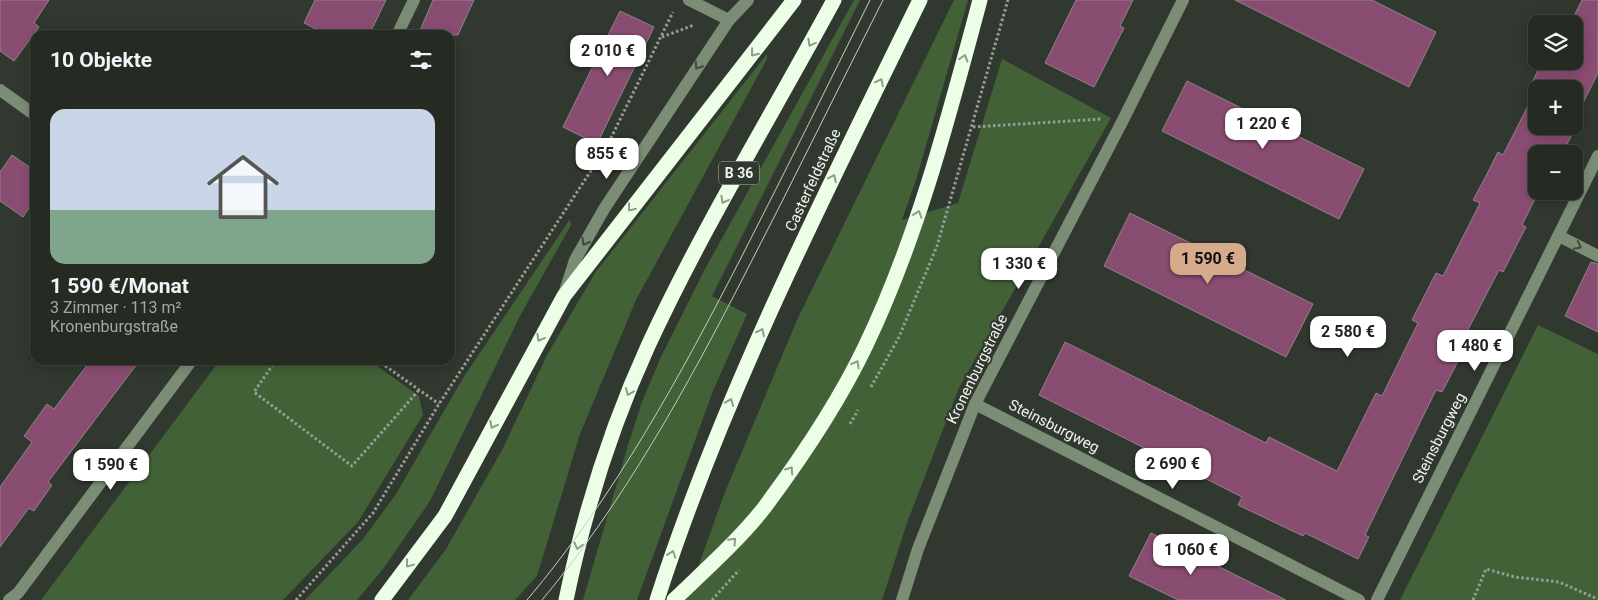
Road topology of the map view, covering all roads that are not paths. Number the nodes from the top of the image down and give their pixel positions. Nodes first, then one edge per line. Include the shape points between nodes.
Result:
1 (414, 0) edge
2 (689, 0) edge
3 (748, 0) edge
4 (794, 0) edge
5 (834, 0) edge
6 (920, 0) edge
7 (980, 0) edge
8 (1183, 0) edge
9 (729, 20) junction
10 (399, 30) edge
11 (0, 90) edge
12 (30, 111) edge
13 (1598, 156) edge
14 (1559, 236) junction
15 (1598, 256) edge
16 (564, 296) junction
17 (188, 365) edge
18 (975, 404) junction
19 (9, 600) edge
20 (382, 600) edge
21 (566, 600) edge
22 (657, 600) edge
23 (674, 600) edge
24 (902, 600) edge
25 (1359, 600) edge
26 (1377, 600) edge

1 - 10 street
2 - 9 street
3 - 9 street
4 -> 16 highway
5 -> 21 highway, B 36 via 677,287 648,347 595,482
22 -> 6 highway, Casterfeldstraße via 703,469 741,376
23 -> 7 highway via 762,509 832,407 866,346 894,281 920,207
8 - 18 street, Kronenburgstraße
9 -> 16 street via 604,209 575,260
11 - 12 street
13 - 14 street, Steinsburgweg
14 -> 15 street
14 - 26 street, Steinsburgweg
16 -> 20 highway via 445,516
17 - 19 street via 18,593
18 - 24 street, Kronenburgstraße via 918,549
18 - 25 street, Steinsburgweg

